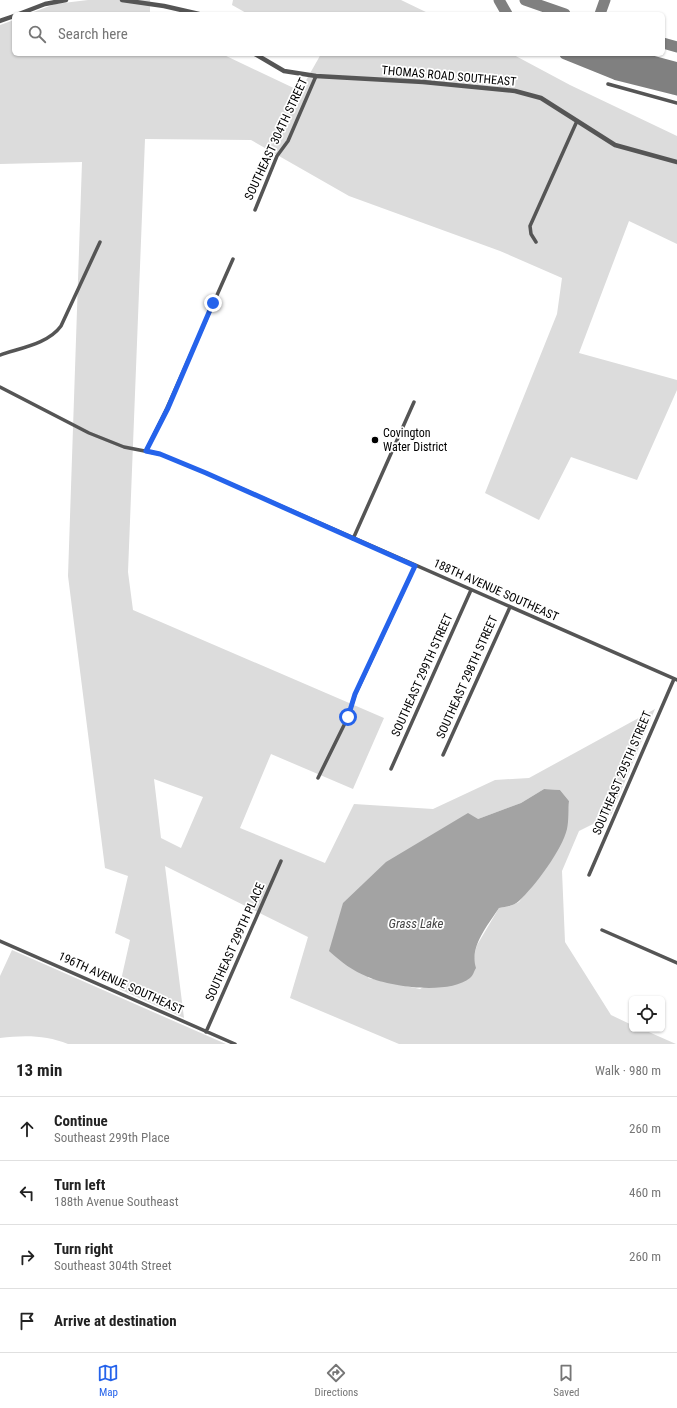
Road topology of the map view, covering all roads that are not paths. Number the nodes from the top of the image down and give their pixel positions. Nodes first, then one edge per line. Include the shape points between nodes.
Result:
1 (66, 0) edge
2 (122, 0) edge
3 (24, 12) edge
4 (190, 12) edge
5 (12, 17) edge
6 (0, 21) edge
7 (258, 56) edge
8 (316, 76) junction
9 (608, 84) dead end
10 (677, 103) edge
11 (577, 121) junction
12 (677, 162) edge
13 (255, 210) dead end
14 (100, 242) dead end
15 (536, 242) dead end
16 (233, 259) dead end
17 (0, 355) edge
18 (0, 387) edge
19 (414, 402) dead end
20 (146, 451) junction
21 (353, 538) junction
22 (415, 566) junction
23 (471, 590) junction
24 (510, 607) junction
25 (675, 679) edge
26 (443, 755) dead end
27 (391, 768) dead end
28 (318, 778) dead end
29 (281, 861) dead end
30 (589, 875) dead end
31 (602, 930) dead end
32 (0, 941) edge
33 (677, 963) edge
34 (206, 1032) junction
35 (235, 1044) edge

1 - 3 street
2 - 4 street
5 - 6 street
7 - 8 street, THOMAS ROAD SOUTHEAST via 284,72
8 - 11 street, THOMAS ROAD SOUTHEAST via 423,82 515,91 541,98
8 - 13 street, SOUTHEAST 304TH STREET via 288,141 277,156
9 - 10 street
11 - 12 street, THOMAS ROAD SOUTHEAST via 615,145
11 - 15 street via 530,226
14 - 17 street via 56,332 47,339
16 - 20 street via 168,408
18 - 20 street, 188TH AVENUE SOUTHEAST via 88,433 124,447
19 - 21 street
20 - 21 street, 188TH AVENUE SOUTHEAST via 160,454 206,473
21 - 22 street, 188TH AVENUE SOUTHEAST
22 - 23 street, 188TH AVENUE SOUTHEAST
22 - 28 street
23 - 24 street, 188TH AVENUE SOUTHEAST
23 - 27 street, SOUTHEAST 299TH STREET
24 - 25 street, 188TH AVENUE SOUTHEAST
24 - 26 street, SOUTHEAST 298TH STREET
25 - 30 street, SOUTHEAST 295TH STREET
29 - 34 street, SOUTHEAST 299TH PLACE
31 - 33 street
32 - 34 street, 196TH AVENUE SOUTHEAST
34 - 35 street, 196TH AVENUE SOUTHEAST

